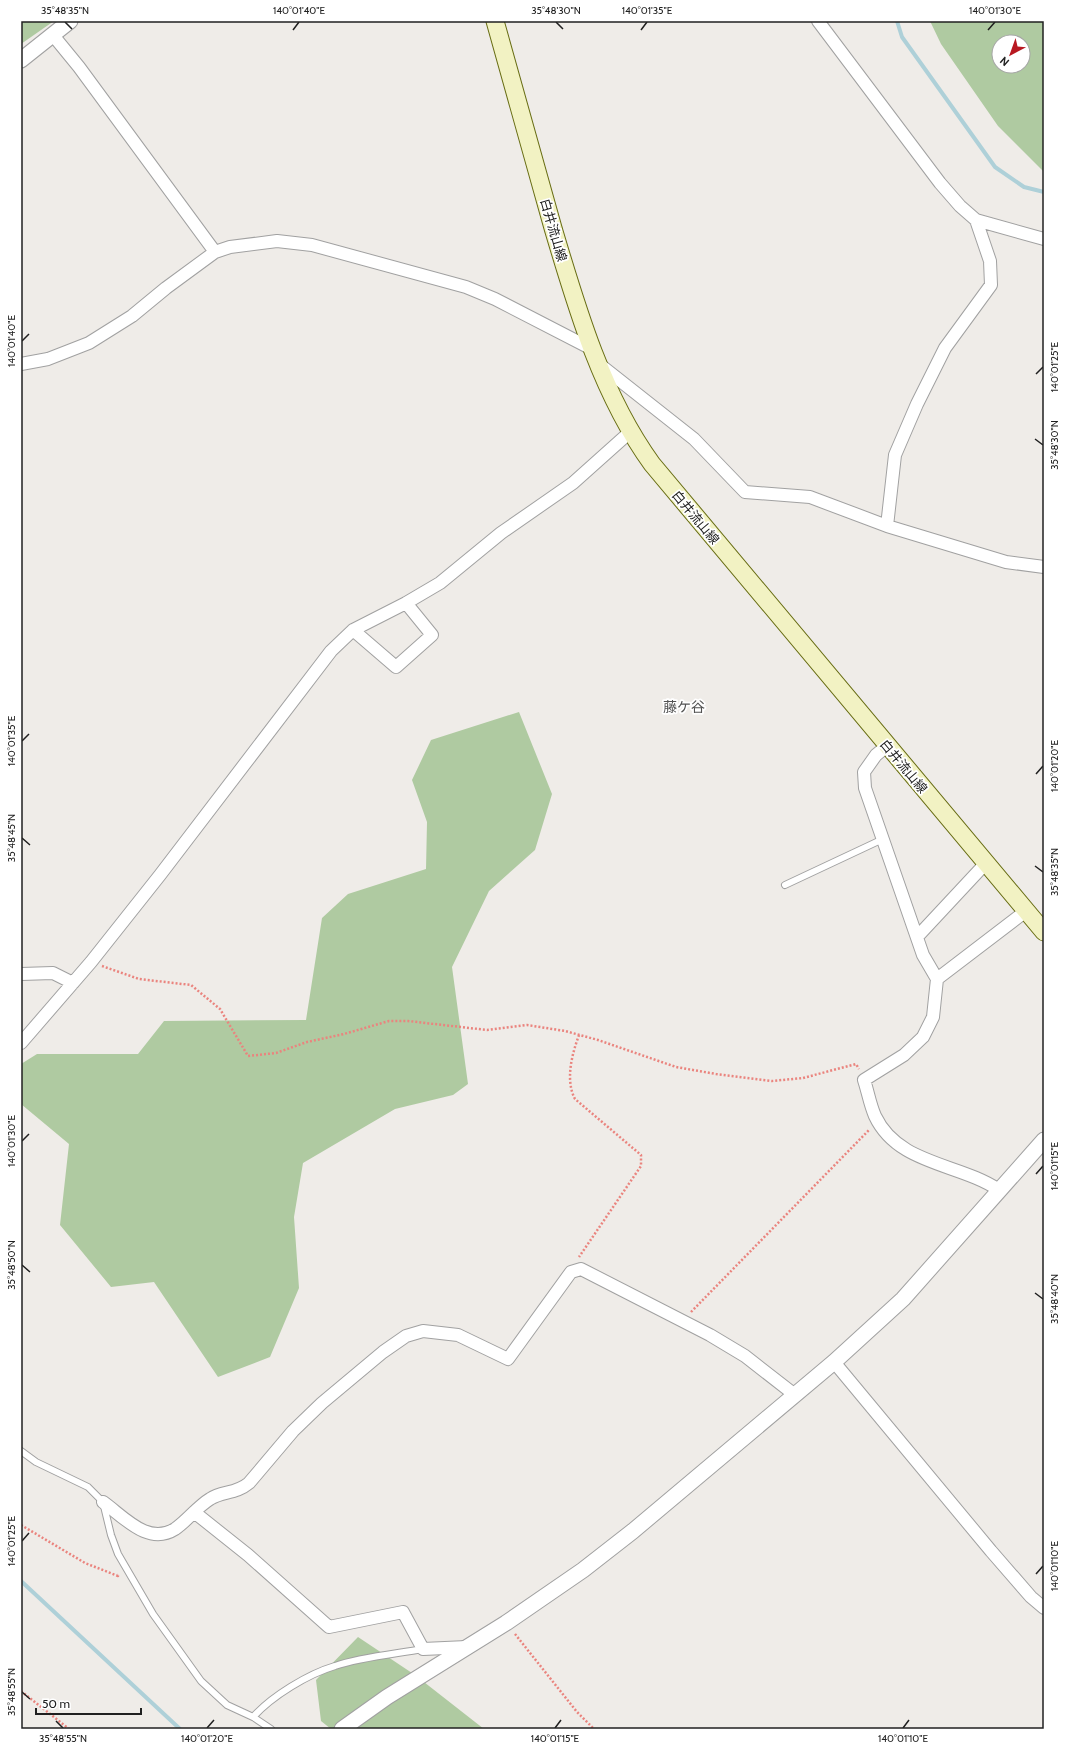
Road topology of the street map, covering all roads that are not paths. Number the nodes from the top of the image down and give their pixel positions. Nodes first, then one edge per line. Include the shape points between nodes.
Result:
1 (70, 21) edge
2 (495, 21) edge
3 (818, 21) edge
4 (52, 34) junction
5 (21, 60) edge
6 (976, 220) junction
7 (1044, 239) edge
8 (215, 252) junction
9 (595, 356) junction
10 (21, 364) edge
11 (630, 432) junction
12 (887, 526) junction
13 (1044, 567) edge
14 (406, 603) junction
15 (353, 630) junction
16 (887, 746) junction
17 (883, 839) junction
18 (986, 863) junction
19 (785, 885) dead end
20 (1026, 911) junction
21 (1044, 932) edge
22 (917, 937) junction
23 (21, 974) edge
24 (937, 979) junction
25 (74, 983) junction
26 (21, 1043) edge
27 (1044, 1140) edge
28 (999, 1190) junction
29 (834, 1362) junction
30 (795, 1395) junction
31 (21, 1451) edge
32 (103, 1502) junction
33 (194, 1512) junction
34 (1044, 1608) edge
35 (467, 1647) junction
36 (422, 1649) junction
37 (253, 1717) junction
38 (271, 1729) edge
39 (342, 1729) edge

1 - 4 street
2 - 9 main road, 白井流山線 via 572,292
3 - 6 street via 940,183
4 - 5 street
4 - 8 street
6 - 7 street
6 - 12 street via 990,261 991,285 945,348 895,455
8 - 9 street via 230,247 277,241 312,246 466,287 495,299
8 - 10 street via 132,316 90,343 48,359
9 - 11 main road, 白井流山線
9 - 12 street via 694,439 745,492 810,498
11 - 14 street via 573,484 501,533 440,583
11 - 16 main road, 白井流山線 via 652,464
12 - 13 street via 1006,562
14 - 15 street
14 - 15 street via 432,635 396,667
15 - 25 street via 331,651 165,869
16 - 17 street via 876,755 864,772 865,788
16 - 18 main road, 白井流山線
17 - 19 lane
17 - 22 street
18 - 20 main road, 白井流山線
18 - 22 street
20 - 21 main road, 白井流山線
20 - 24 street
22 - 24 street via 923,955
23 - 25 street via 53,973
24 - 28 street via 933,1018 923,1038 904,1055 864,1080 878,1121 901,1146 925,1159 988,1182
25 - 26 street
27 - 28 street
28 - 29 street via 903,1299
29 - 30 street
29 - 34 street via 991,1551
30 - 33 street via 745,1356 581,1269 571,1272 508,1359 458,1335 423,1331 406,1336 322,1403 241,1490 211,1498
30 - 35 street via 583,1570
31 - 32 lane via 36,1462 88,1486
32 - 33 street via 142,1532 157,1535 174,1529
32 - 37 lane via 118,1554 153,1614 201,1681 226,1705
33 - 36 street via 248,1555 329,1627 403,1612
35 - 36 street
35 - 39 street via 387,1697
36 - 37 lane via 336,1665 319,1672 263,1705
37 - 38 lane

